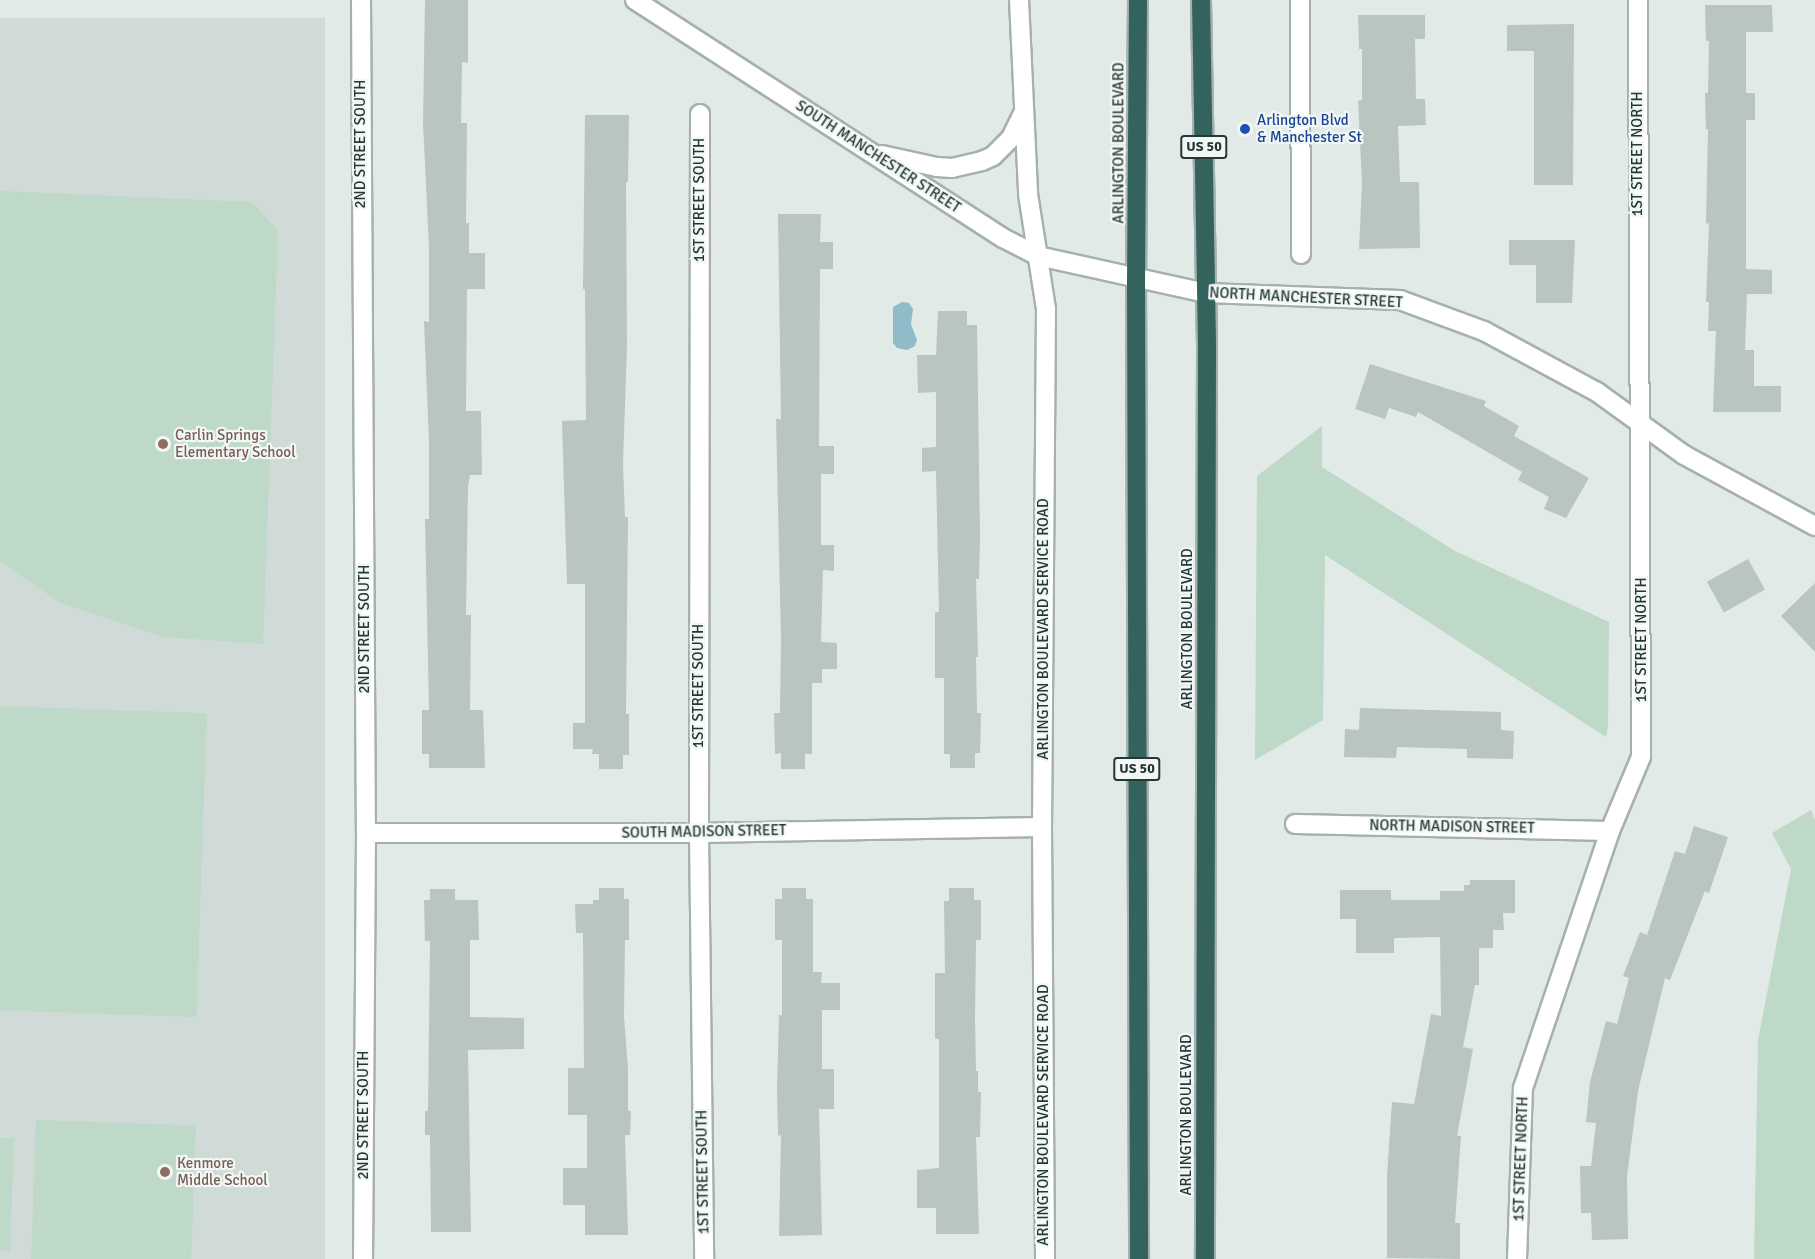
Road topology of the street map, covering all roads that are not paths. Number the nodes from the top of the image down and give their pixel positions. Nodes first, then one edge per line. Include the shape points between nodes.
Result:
1 (361, 0) edge
2 (635, 0) edge
3 (1019, 0) edge
4 (1138, 0) edge
5 (1202, 0) edge
6 (1300, 0) edge
7 (1638, 0) edge
8 (1024, 108) junction
9 (700, 114) dead end
10 (869, 152) junction
11 (1301, 254) dead end
12 (1038, 256) junction
13 (1136, 280) junction
14 (1206, 293) junction
15 (1641, 422) junction
16 (1815, 526) edge
17 (1295, 824) dead end
18 (1042, 827) junction
19 (1610, 831) junction
20 (366, 833) junction
21 (699, 833) junction
22 (363, 1259) edge
23 (704, 1259) edge
24 (1045, 1259) edge
25 (1139, 1259) edge
26 (1205, 1259) edge
27 (1517, 1259) edge

1 - 20 street, 2ND STREET SOUTH
2 - 10 street, SOUTH MANCHESTER STREET
3 - 8 street, ARLINGTON BOULEVARD SERVICE ROAD
4 - 13 highway, ARLINGTON BOULEVARD / US 50
5 - 14 highway, ARLINGTON BOULEVARD / US 50
6 - 11 street
7 - 15 street, 1ST STREET NORTH
8 - 10 street via 1011,138 982,161 937,167
8 - 12 street, ARLINGTON BOULEVARD SERVICE ROAD via 1028,194
9 - 21 street, 1ST STREET SOUTH
10 - 12 street, SOUTH MANCHESTER STREET via 1003,238
12 - 13 street, SOUTH MANCHESTER STREET
12 - 18 street, ARLINGTON BOULEVARD SERVICE ROAD via 1046,309
13 - 14 street, NORTH MANCHESTER STREET
13 - 25 highway, ARLINGTON BOULEVARD / US 50
14 - 15 street, NORTH MANCHESTER STREET via 1400,300 1484,331 1597,392
14 - 26 highway, ARLINGTON BOULEVARD / US 50
15 - 16 street, NORTH MANCHESTER STREET via 1684,455
15 - 19 street, 1ST STREET NORTH via 1641,757
17 - 19 street, NORTH MADISON STREET
18 - 21 street, SOUTH MADISON STREET
18 - 24 street, ARLINGTON BOULEVARD SERVICE ROAD
19 - 27 street, 1ST STREET NORTH via 1523,1088
20 - 21 street, SOUTH MADISON STREET
20 - 22 street, 2ND STREET SOUTH
21 - 23 street, 1ST STREET SOUTH

